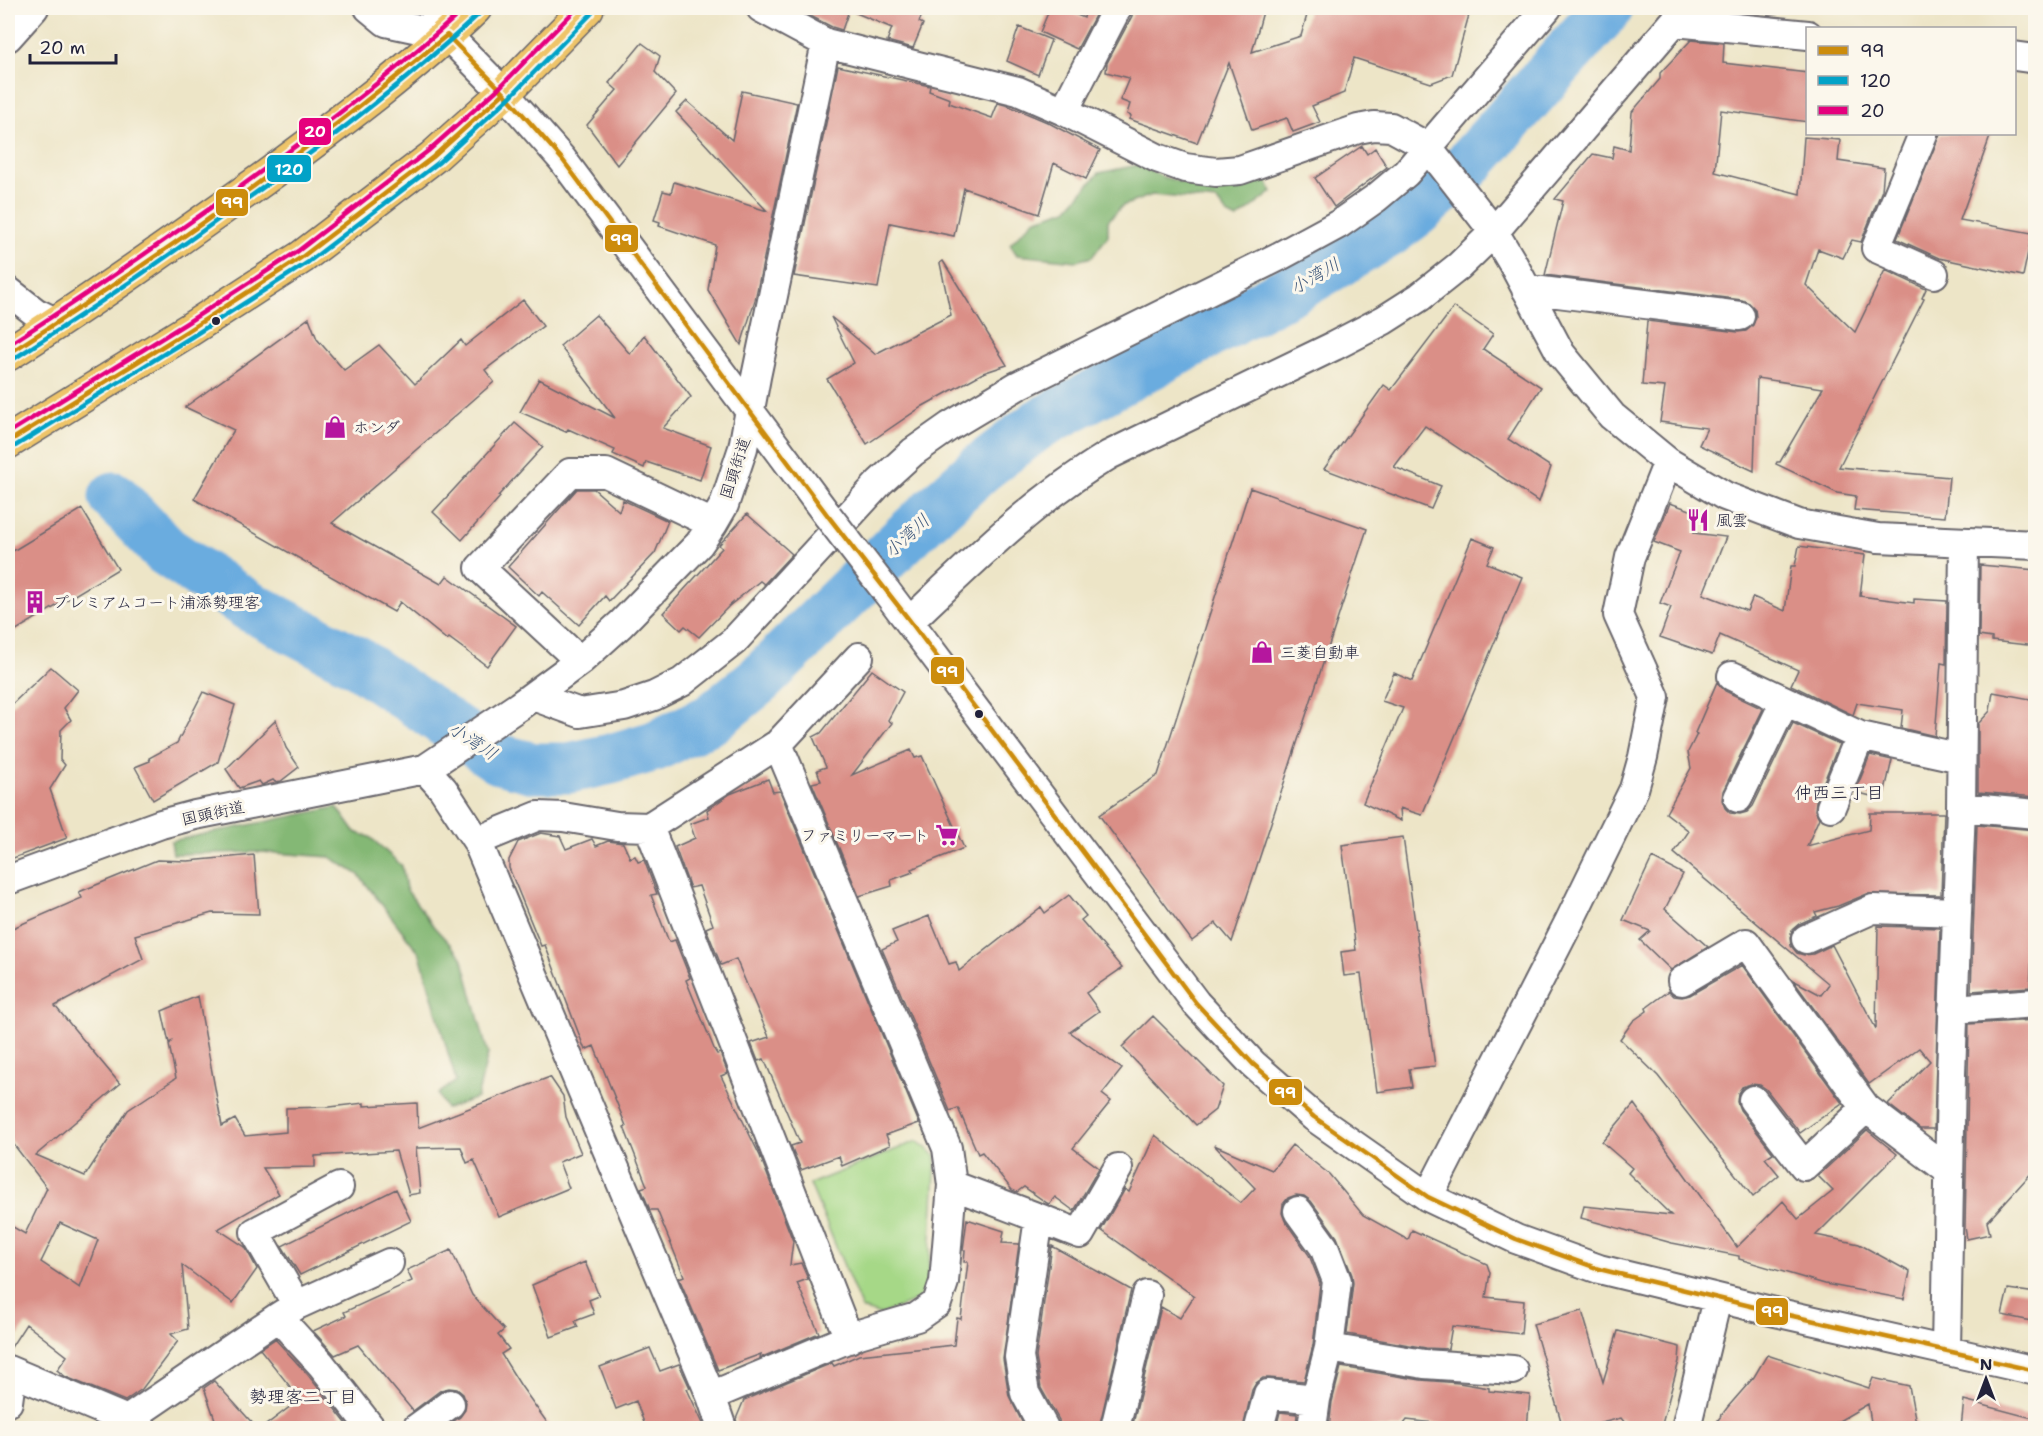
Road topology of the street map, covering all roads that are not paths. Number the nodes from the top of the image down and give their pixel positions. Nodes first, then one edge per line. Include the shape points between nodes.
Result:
1 (34, 8) edge
2 (369, 8) edge
3 (475, 8) edge
4 (587, 8) edge
5 (761, 8) edge
6 (1117, 8) edge
7 (1546, 8) edge
8 (1681, 14) edge
9 (440, 21) edge
10 (1806, 35) edge
11 (8, 37) edge
12 (826, 43) junction
13 (2016, 56) edge
14 (2036, 59) edge
15 (504, 93) junction
16 (1064, 111) junction
17 (1923, 135) edge
18 (1428, 147) junction
19 (1494, 232) junction
20 (1934, 274) dead end
21 (1526, 289) junction
22 (8, 291) edge
23 (1740, 316) dead end
24 (57, 323) junction
25 (8, 354) edge
26 (751, 412) junction
27 (8, 442) edge
28 (1668, 462) junction
29 (713, 524) junction
30 (1964, 542) junction
31 (2036, 545) edge
32 (910, 621) junction
33 (859, 657) dead end
34 (580, 661) junction
35 (1732, 676) dead end
36 (526, 701) junction
37 (1785, 701) junction
38 (1860, 736) junction
39 (778, 744) junction
40 (1961, 758) junction
41 (434, 763) junction
42 (1738, 798) dead end
43 (1831, 807) dead end
44 (1961, 807) junction
45 (2036, 814) edge
46 (649, 827) junction
47 (477, 841) junction
48 (8, 880) edge
49 (1957, 912) junction
50 (1806, 939) dead end
51 (1682, 981) dead end
52 (2036, 1003) edge
53 (1953, 1009) junction
54 (1753, 1100) dead end
55 (1866, 1108) junction
56 (1118, 1168) dead end
57 (1949, 1171) junction
58 (952, 1185) junction
59 (339, 1187) dead end
60 (1428, 1197) junction
61 (1298, 1211) dead end
62 (1039, 1218) junction
63 (389, 1263) dead end
64 (1147, 1295) dead end
65 (1717, 1299) junction
66 (287, 1311) junction
67 (849, 1338) junction
68 (1329, 1348) junction
69 (1946, 1350) junction
70 (1513, 1370) dead end
71 (10, 1371) edge
72 (2036, 1371) edge
73 (711, 1396) junction
74 (1316, 1399) junction
75 (8, 1402) edge
76 (450, 1404) dead end
77 (135, 1424) edge
78 (371, 1428) edge
79 (417, 1428) edge
80 (722, 1428) edge
81 (1044, 1428) edge
82 (1115, 1428) edge
83 (1259, 1428) edge
84 (1312, 1428) edge
85 (1686, 1428) edge

1 - 11 street
2 - 9 street via 386,21
3 - 9 highway
4 - 15 highway
5 - 12 street
6 - 16 street
7 - 18 street
8 - 10 street
8 - 19 street
9 - 15 street
9 - 24 highway via 352,114
12 - 16 street via 1018,91
12 - 26 street, 国頭街道
13 - 14 street
15 - 26 street via 562,159
15 - 27 highway via 434,157 302,257
16 - 18 street via 1157,158 1185,168 1216,172 1240,170 1374,126 1391,127
17 - 20 street via 1876,248
18 - 19 street
18 - 36 street via 1406,173 1339,224 1017,386 922,446 880,482 734,641 682,682 624,706 580,713
19 - 21 street
19 - 32 street via 1420,297 1384,320 1109,455 1076,475 996,539
21 - 23 street
21 - 28 street via 1561,354 1612,416
22 - 24 street
24 - 25 highway
26 - 29 street, 国頭街道 via 732,486
26 - 32 street, bridge
28 - 30 street via 1725,496 1798,524 1878,538
28 - 60 street via 1630,557 1618,615 1654,697 1634,789
29 - 34 street, 国頭街道 via 668,576
29 - 34 street via 606,473 570,473 480,568
30 - 31 street
30 - 40 street
32 - 60 street via 1196,1003 1253,1064 1314,1117
33 - 39 street
34 - 36 street, 国頭街道
35 - 37 street
36 - 41 street, 国頭街道
37 - 38 street
37 - 42 street
38 - 40 street
38 - 43 street
39 - 46 street
39 - 58 street via 947,1148
40 - 44 street
41 - 47 street via 443,789
41 - 48 street, 国頭街道 via 161,824
44 - 45 street
44 - 49 street
46 - 47 street via 538,816
46 - 67 street
47 - 73 street
49 - 50 street via 1873,909
49 - 53 street
51 - 55 street via 1746,943
52 - 53 street
53 - 57 street
54 - 55 street via 1804,1166
55 - 57 street
56 - 62 street via 1080,1234
57 - 69 street
58 - 62 street
58 - 67 street via 944,1282 937,1303 917,1317
59 - 66 street via 255,1232
60 - 65 street via 1516,1239 1599,1269
61 - 68 street via 1324,1247 1337,1281
62 - 81 street via 1019,1357 1024,1393
63 - 66 street
64 - 82 street
65 - 69 street
65 - 85 street
66 - 77 street
66 - 78 street via 321,1364
67 - 73 street
68 - 70 street via 1424,1364
68 - 74 street
69 - 72 street
71 - 75 street
71 - 77 street
73 - 80 street
74 - 83 street via 1268,1394
74 - 84 street
76 - 79 street

